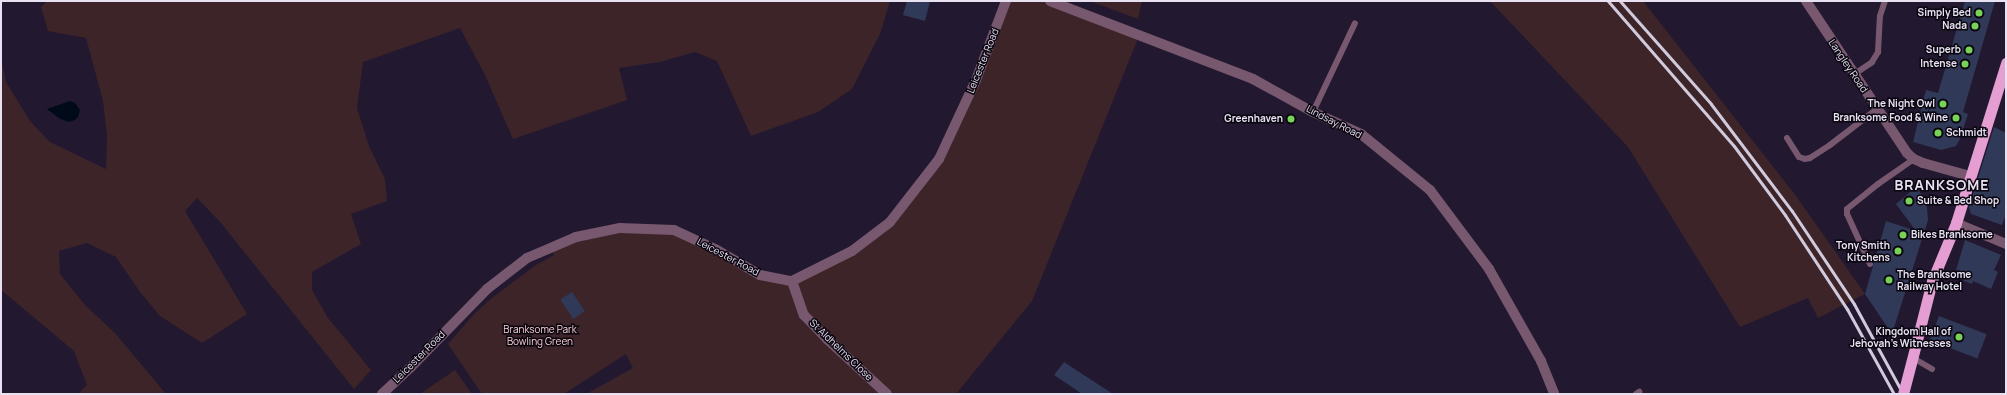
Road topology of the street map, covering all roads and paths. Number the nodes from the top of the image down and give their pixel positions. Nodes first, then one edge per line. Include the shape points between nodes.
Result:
1 (1006, 1) edge
2 (1050, 1) edge
3 (1806, 1) edge
4 (1885, 1) edge
5 (1355, 22) dead end
6 (2006, 63) edge
7 (1854, 74) junction
8 (1877, 109) junction
9 (1313, 112) junction
10 (1787, 138) dead end
11 (1914, 159) junction
12 (1970, 176) junction
13 (1956, 223) junction
14 (2006, 244) edge
15 (1870, 264) dead end
16 (792, 280) junction
17 (1913, 358) junction
18 (1932, 369) dead end
19 (382, 394) edge
20 (887, 394) edge
21 (1554, 394) edge
22 (1903, 394) edge

1 - 16 street, Leicester Road via 976,80 939,159 890,222 852,251
2 - 9 street, Lindsay Road via 1253,79
3 - 7 street, Langley Road
4 - 7 lane via 1880,16 1878,52 1872,62
5 - 9 lane
6 - 12 highway
7 - 8 street, Langley Road
8 - 10 lane via 1810,158 1799,157
8 - 11 street, Langley Road via 1907,153
9 - 21 street, Lindsay Road via 1361,134 1430,190 1489,269 1541,361
11 - 12 street
11 - 15 lane via 1847,209
12 - 13 highway
13 - 14 street
13 - 17 highway, bridge via 1932,281
16 - 19 street, Leicester Road via 760,275 717,250 674,230 620,228 576,237 527,258 487,289
16 - 20 street, St Aldhelms Close via 804,315
17 - 18 lane
17 - 22 highway, bridge

